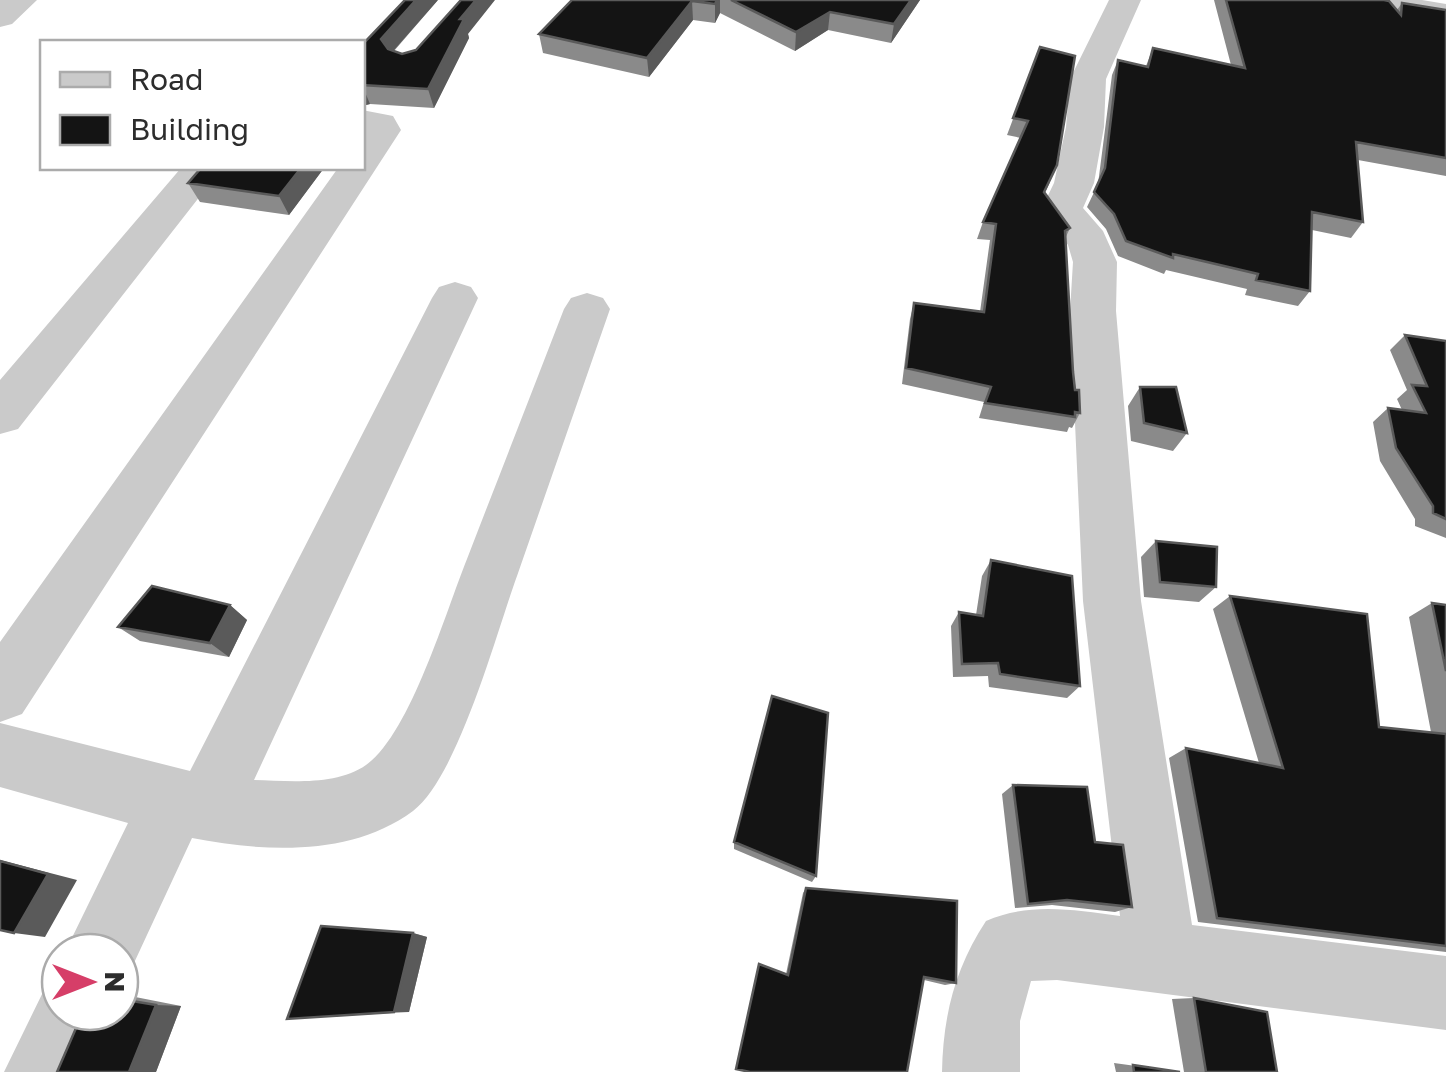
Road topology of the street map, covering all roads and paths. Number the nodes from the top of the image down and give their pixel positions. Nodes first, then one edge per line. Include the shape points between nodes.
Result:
1 (21, 0) edge
2 (1125, 0) edge
3 (1361, 0) edge
4 (1446, 14) edge
5 (0, 18) edge
6 (365, 122) edge
7 (365, 156) edge
8 (200, 170) edge
9 (357, 170) edge
10 (455, 298) dead end
11 (588, 309) dead end
12 (0, 415) edge
13 (0, 693) edge
14 (0, 754) edge
15 (192, 804) junction
16 (114, 932) edge
17 (1161, 957) junction
18 (1446, 993) edge
19 (62, 1032) edge
20 (43, 1072) edge
21 (982, 1072) edge

1 - 5 street
2 - 17 street via 1088,79 1078,165 1062,210 1088,241 1095,262 1112,601
3 - 4 street
6 - 7 street via 382,130
8 - 12 street
9 - 13 street
10 - 15 street
11 - 15 street via 443,699 389,788 351,808 299,817
14 - 15 street
15 - 16 street
17 - 18 street
17 - 21 street via 1057,944 1011,946 980,1016
19 - 20 street

